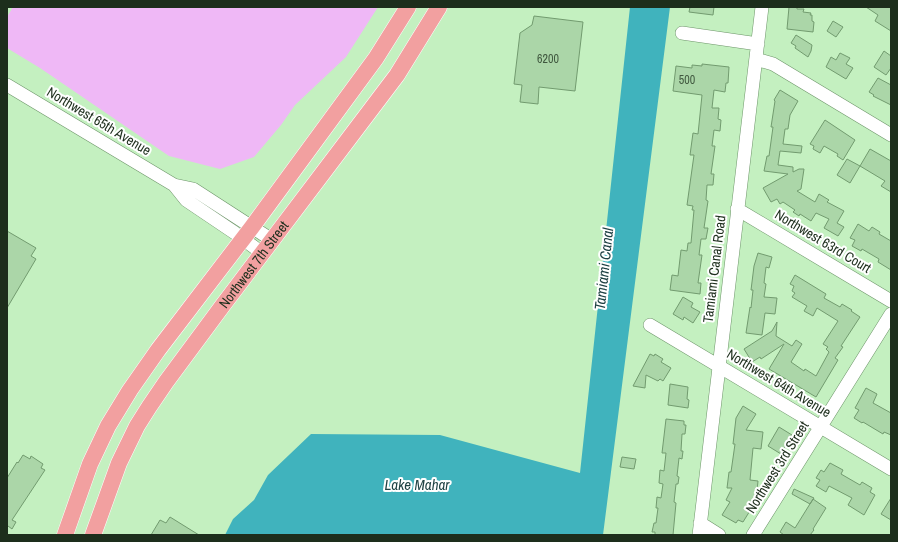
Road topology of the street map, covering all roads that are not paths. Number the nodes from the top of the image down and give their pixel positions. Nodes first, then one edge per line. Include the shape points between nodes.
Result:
1 (408, 7) edge
2 (439, 7) edge
3 (762, 7) edge
4 (682, 33) dead end
5 (758, 44) junction
6 (756, 59) junction
7 (7, 85) edge
8 (891, 135) edge
9 (738, 209) junction
10 (247, 233) junction
11 (272, 240) junction
12 (262, 253) junction
13 (891, 301) edge
14 (891, 314) edge
15 (650, 325) dead end
16 (719, 366) junction
17 (820, 427) junction
18 (891, 469) edge
19 (700, 529) edge
20 (65, 535) edge
21 (93, 535) edge
22 (719, 535) edge
23 (753, 535) edge

1 - 10 main road, Northwest 7th Street via 376,58
2 - 11 main road, Northwest 7th Street via 397,75
3 - 5 street, Tamiami Canal Road
4 - 5 street
5 - 6 street, Tamiami Canal Road
6 - 8 street via 773,64
6 - 9 street, Tamiami Canal Road
7 - 10 street, Northwest 65th Avenue via 174,185 186,200
9 - 13 street, Northwest 63rd Court
9 - 16 street, Tamiami Canal Road
10 - 11 street, Northwest 65th Avenue
10 - 12 street, Northwest 65th Avenue
10 - 20 main road, Northwest 7th Street via 158,350 119,408 90,464
11 - 12 main road, Northwest 7th Street
12 - 21 main road, Northwest 7th Street via 166,382 137,426 111,482
14 - 17 street, Northwest 3rd Street
15 - 16 street, Northwest 64th Avenue
16 - 17 street, Northwest 64th Avenue
16 - 19 street, Tamiami Canal Road
17 - 18 street, Northwest 64th Avenue
17 - 23 street, Northwest 3rd Street
19 - 22 street

